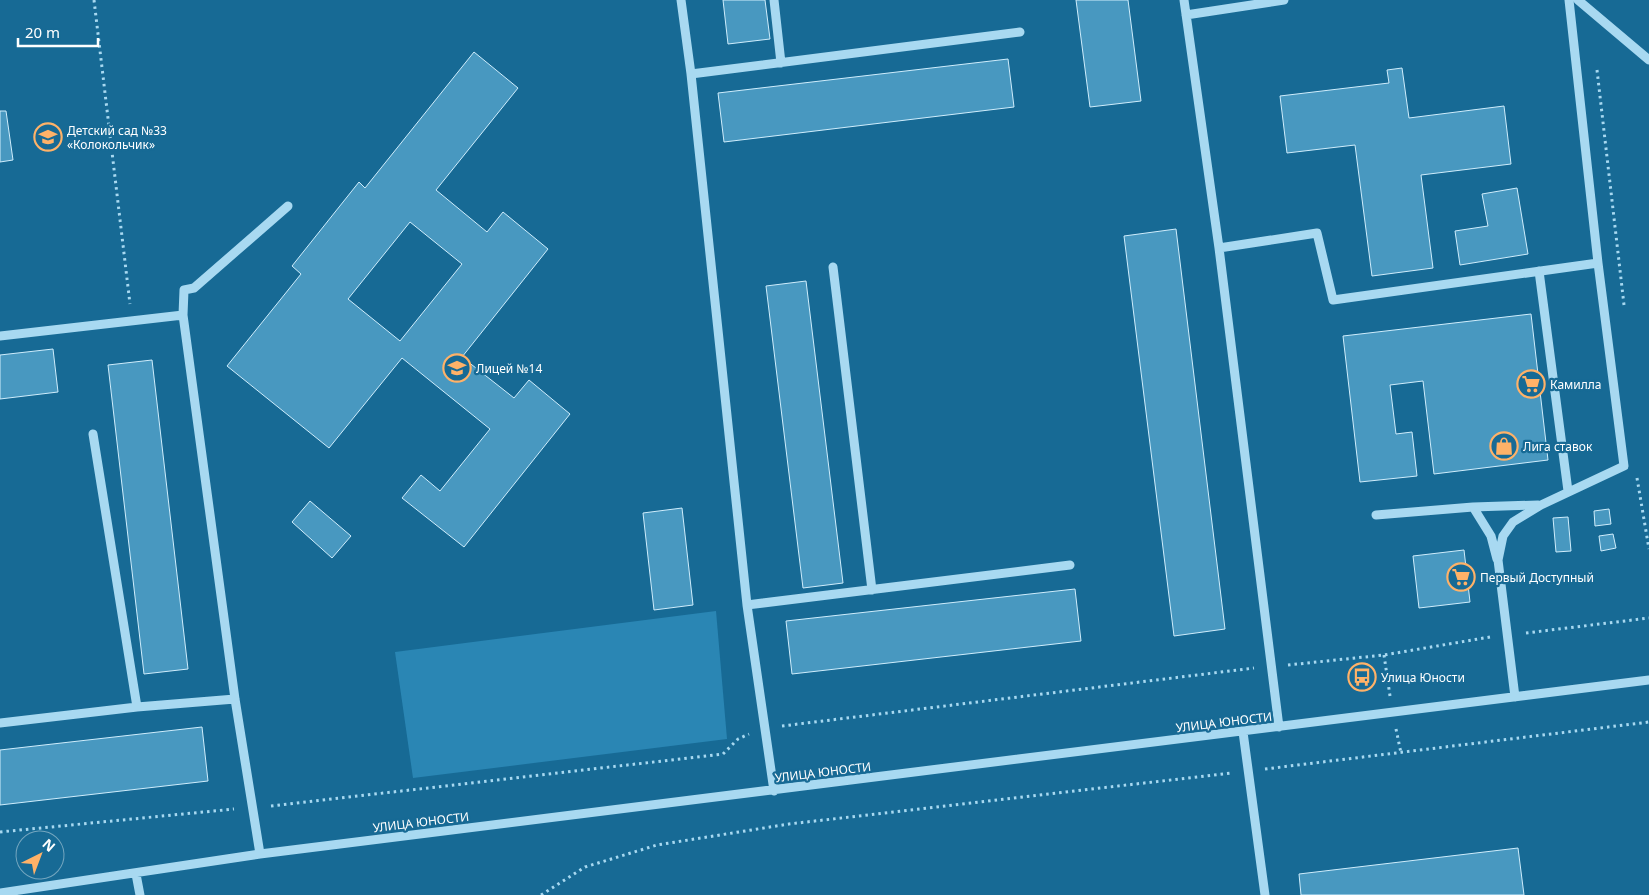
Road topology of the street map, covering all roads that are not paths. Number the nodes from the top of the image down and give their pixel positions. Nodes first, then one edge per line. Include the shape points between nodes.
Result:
1 (681, 0) edge
2 (774, 0) edge
3 (1184, 0) edge
4 (1284, 0) edge
5 (1569, 0) edge
6 (1578, 0) edge
7 (1186, 15) junction
8 (1020, 32) dead end
9 (1649, 60) edge
10 (781, 63) junction
11 (692, 74) junction
12 (288, 206) dead end
13 (1219, 248) junction
14 (1598, 263) junction
15 (833, 267) dead end
16 (1539, 270) junction
17 (183, 315) junction
18 (0, 336) edge
19 (93, 434) dead end
20 (1568, 491) junction
21 (1541, 505) junction
22 (1474, 507) junction
23 (1376, 515) dead end
24 (1498, 560) junction
25 (1070, 565) dead end
26 (872, 590) junction
27 (747, 605) junction
28 (1649, 680) edge
29 (1515, 697) junction
30 (235, 699) junction
31 (136, 707) junction
32 (0, 723) edge
33 (1279, 727) junction
34 (1244, 732) junction
35 (774, 791) junction
36 (260, 854) junction
37 (136, 874) junction
38 (0, 893) edge
39 (140, 895) edge
40 (1266, 895) edge

1 - 11 street
2 - 10 street
3 - 7 street
4 - 7 street
5 - 14 street
6 - 9 street
7 - 13 street
8 - 10 street
10 - 11 street
11 - 27 street
12 - 17 street via 194,288 184,290
13 - 16 street via 1317,233 1333,300
13 - 33 street
14 - 16 street
14 - 20 street via 1624,466
15 - 26 street
16 - 20 street
17 - 18 street
17 - 30 street
19 - 31 street
20 - 21 street
21 - 22 street
21 - 24 street via 1513,522 1503,536
22 - 23 street
22 - 24 street via 1490,536
24 - 29 street
25 - 26 street
26 - 27 street
27 - 35 street
28 - 29 street, УЛИЦА ЮНОСТИ
29 - 33 street, УЛИЦА ЮНОСТИ
30 - 31 street
30 - 36 street
31 - 32 street
33 - 34 street, УЛИЦА ЮНОСТИ
34 - 35 street, УЛИЦА ЮНОСТИ
34 - 40 street
35 - 36 street, УЛИЦА ЮНОСТИ
36 - 37 street, УЛИЦА ЮНОСТИ
37 - 38 street, УЛИЦА ЮНОСТИ
37 - 39 street

